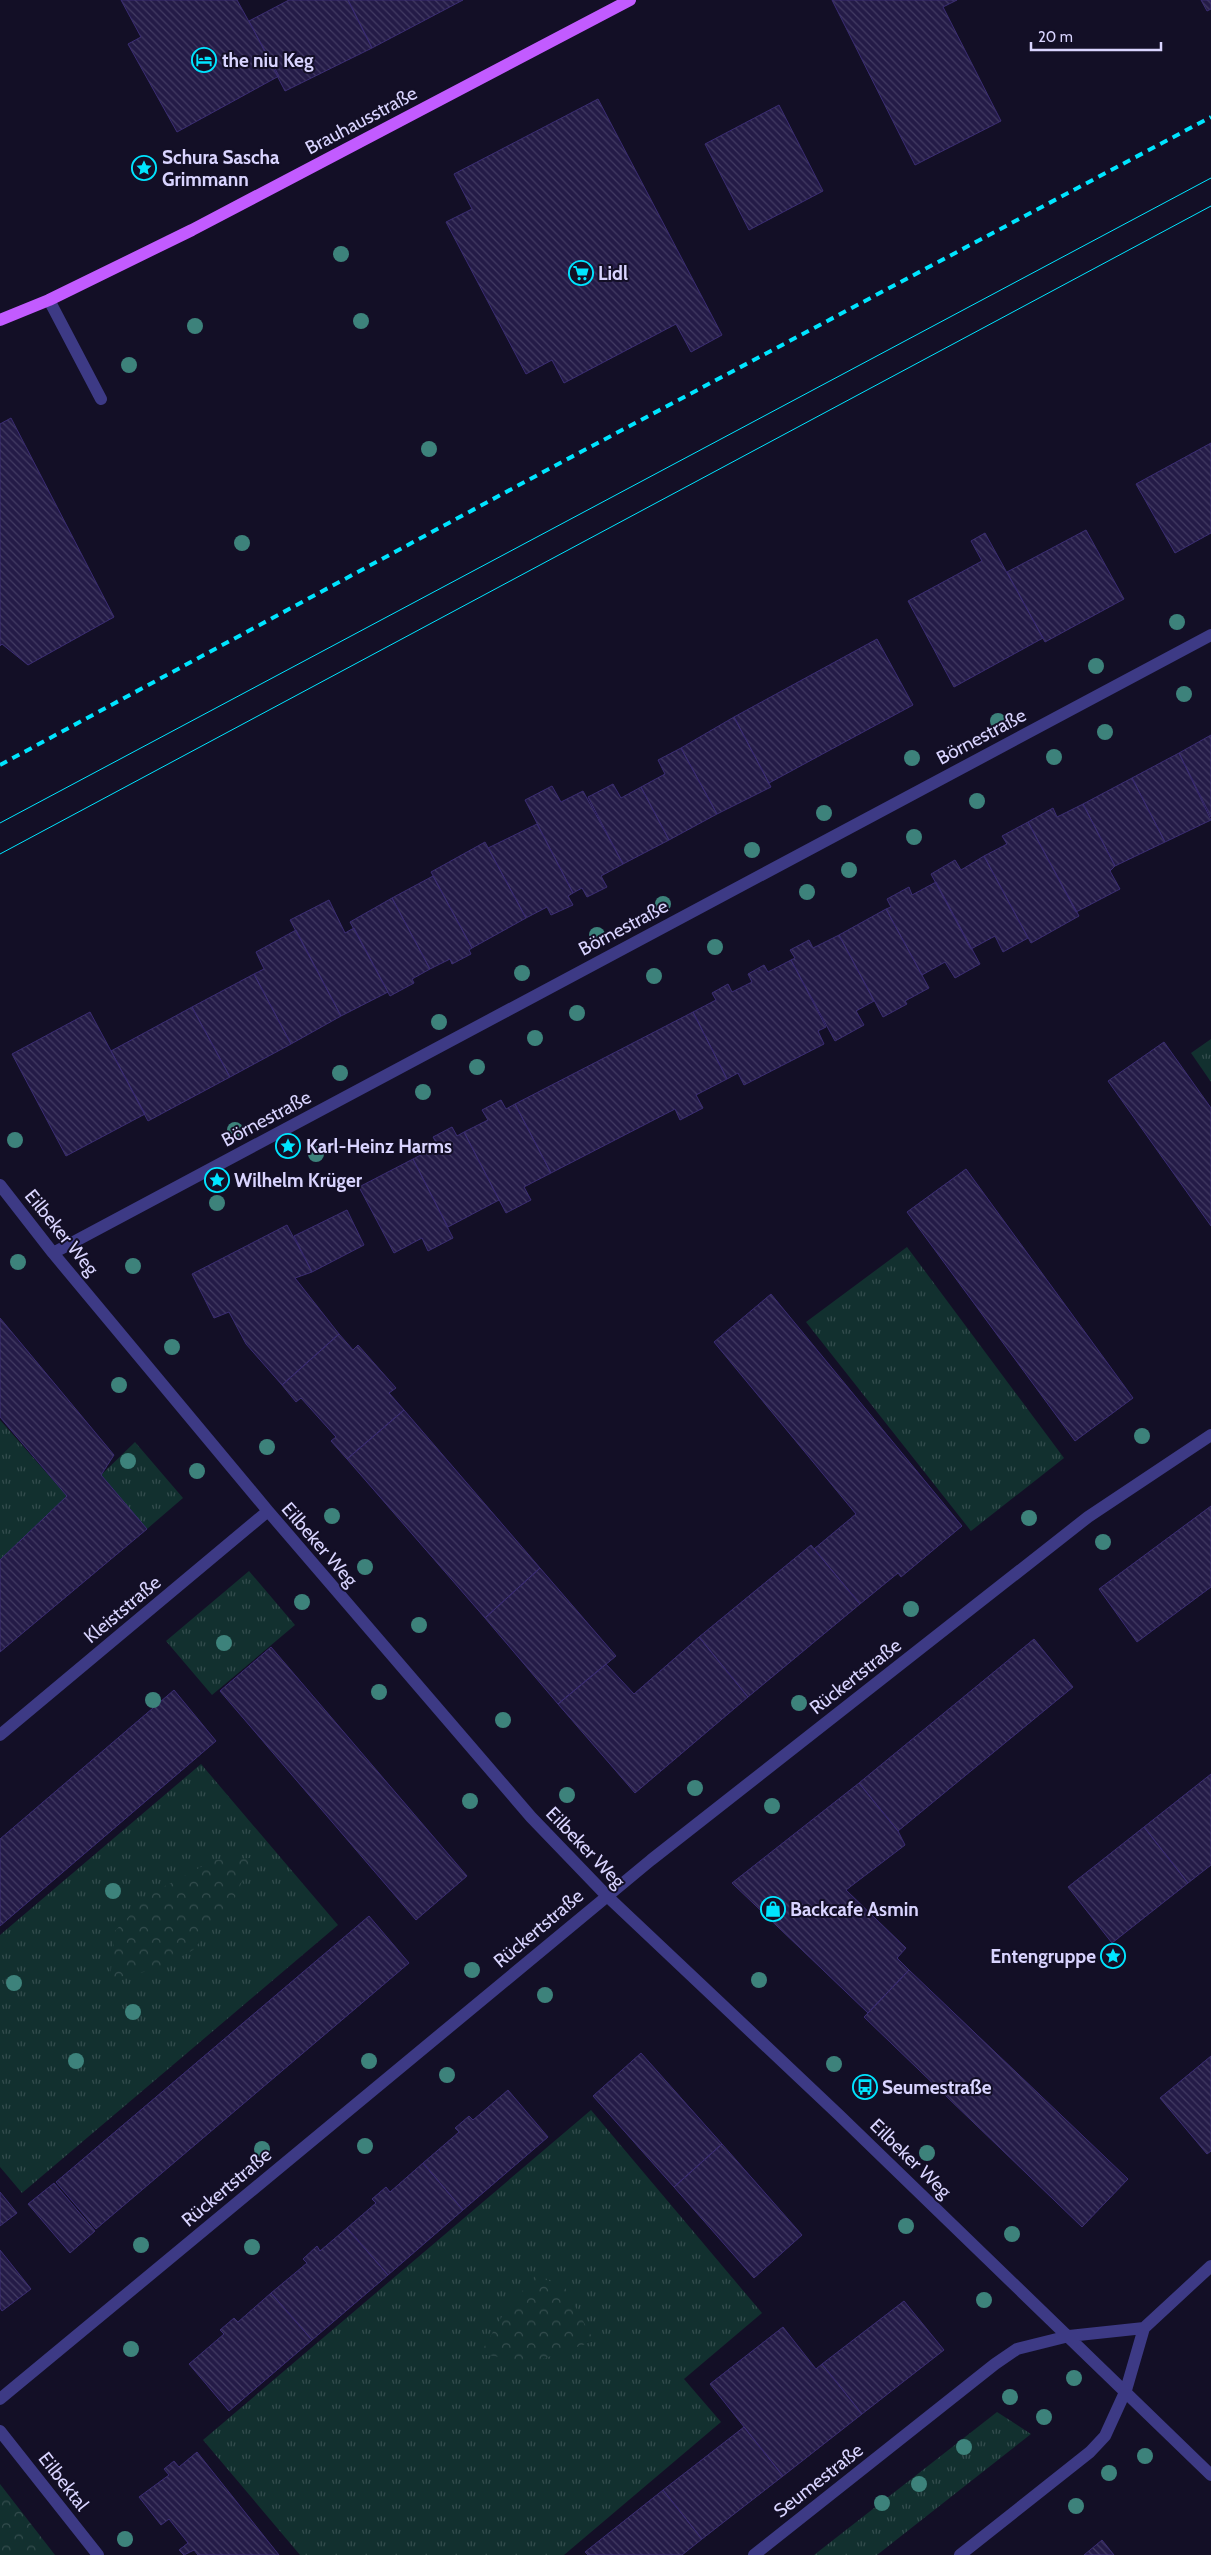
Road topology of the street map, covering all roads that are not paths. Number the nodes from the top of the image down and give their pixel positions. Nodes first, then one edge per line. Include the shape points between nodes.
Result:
1 (630, 0) edge
2 (49, 300) junction
3 (0, 320) edge
4 (101, 399) dead end
5 (1211, 635) edge
6 (0, 1185) edge
7 (53, 1253) junction
8 (1211, 1435) edge
9 (268, 1512) junction
10 (0, 1735) edge
11 (606, 1896) junction
12 (1211, 2266) edge
13 (1144, 2328) junction
14 (1069, 2336) junction
15 (1126, 2390) junction
16 (0, 2399) edge
17 (0, 2430) edge
18 (1211, 2474) edge
19 (98, 2555) edge
20 (754, 2555) edge
21 (960, 2555) edge

1 - 2 main road, Brauhausstraße via 192,230
2 - 3 main road, Brauhausstraße
2 - 4 street
5 - 7 street, Börnestraße
6 - 7 street, Eilbeker Weg
7 - 9 street, Eilbeker Weg
8 - 11 street, Rückertstraße via 1088,1517
9 - 10 street, Kleiststraße
9 - 11 street, Eilbeker Weg via 530,1817
11 - 14 street, Eilbeker Weg
11 - 16 street, Rückertstraße
12 - 13 street
13 - 14 street, Seumestraße
13 - 15 street
14 - 15 street, Eilbeker Weg
14 - 20 street, Seumestraße via 1017,2349 995,2364
15 - 18 street, Eilbeker Weg
15 - 21 street via 1105,2436 1090,2452
17 - 19 street, Eilbektal

